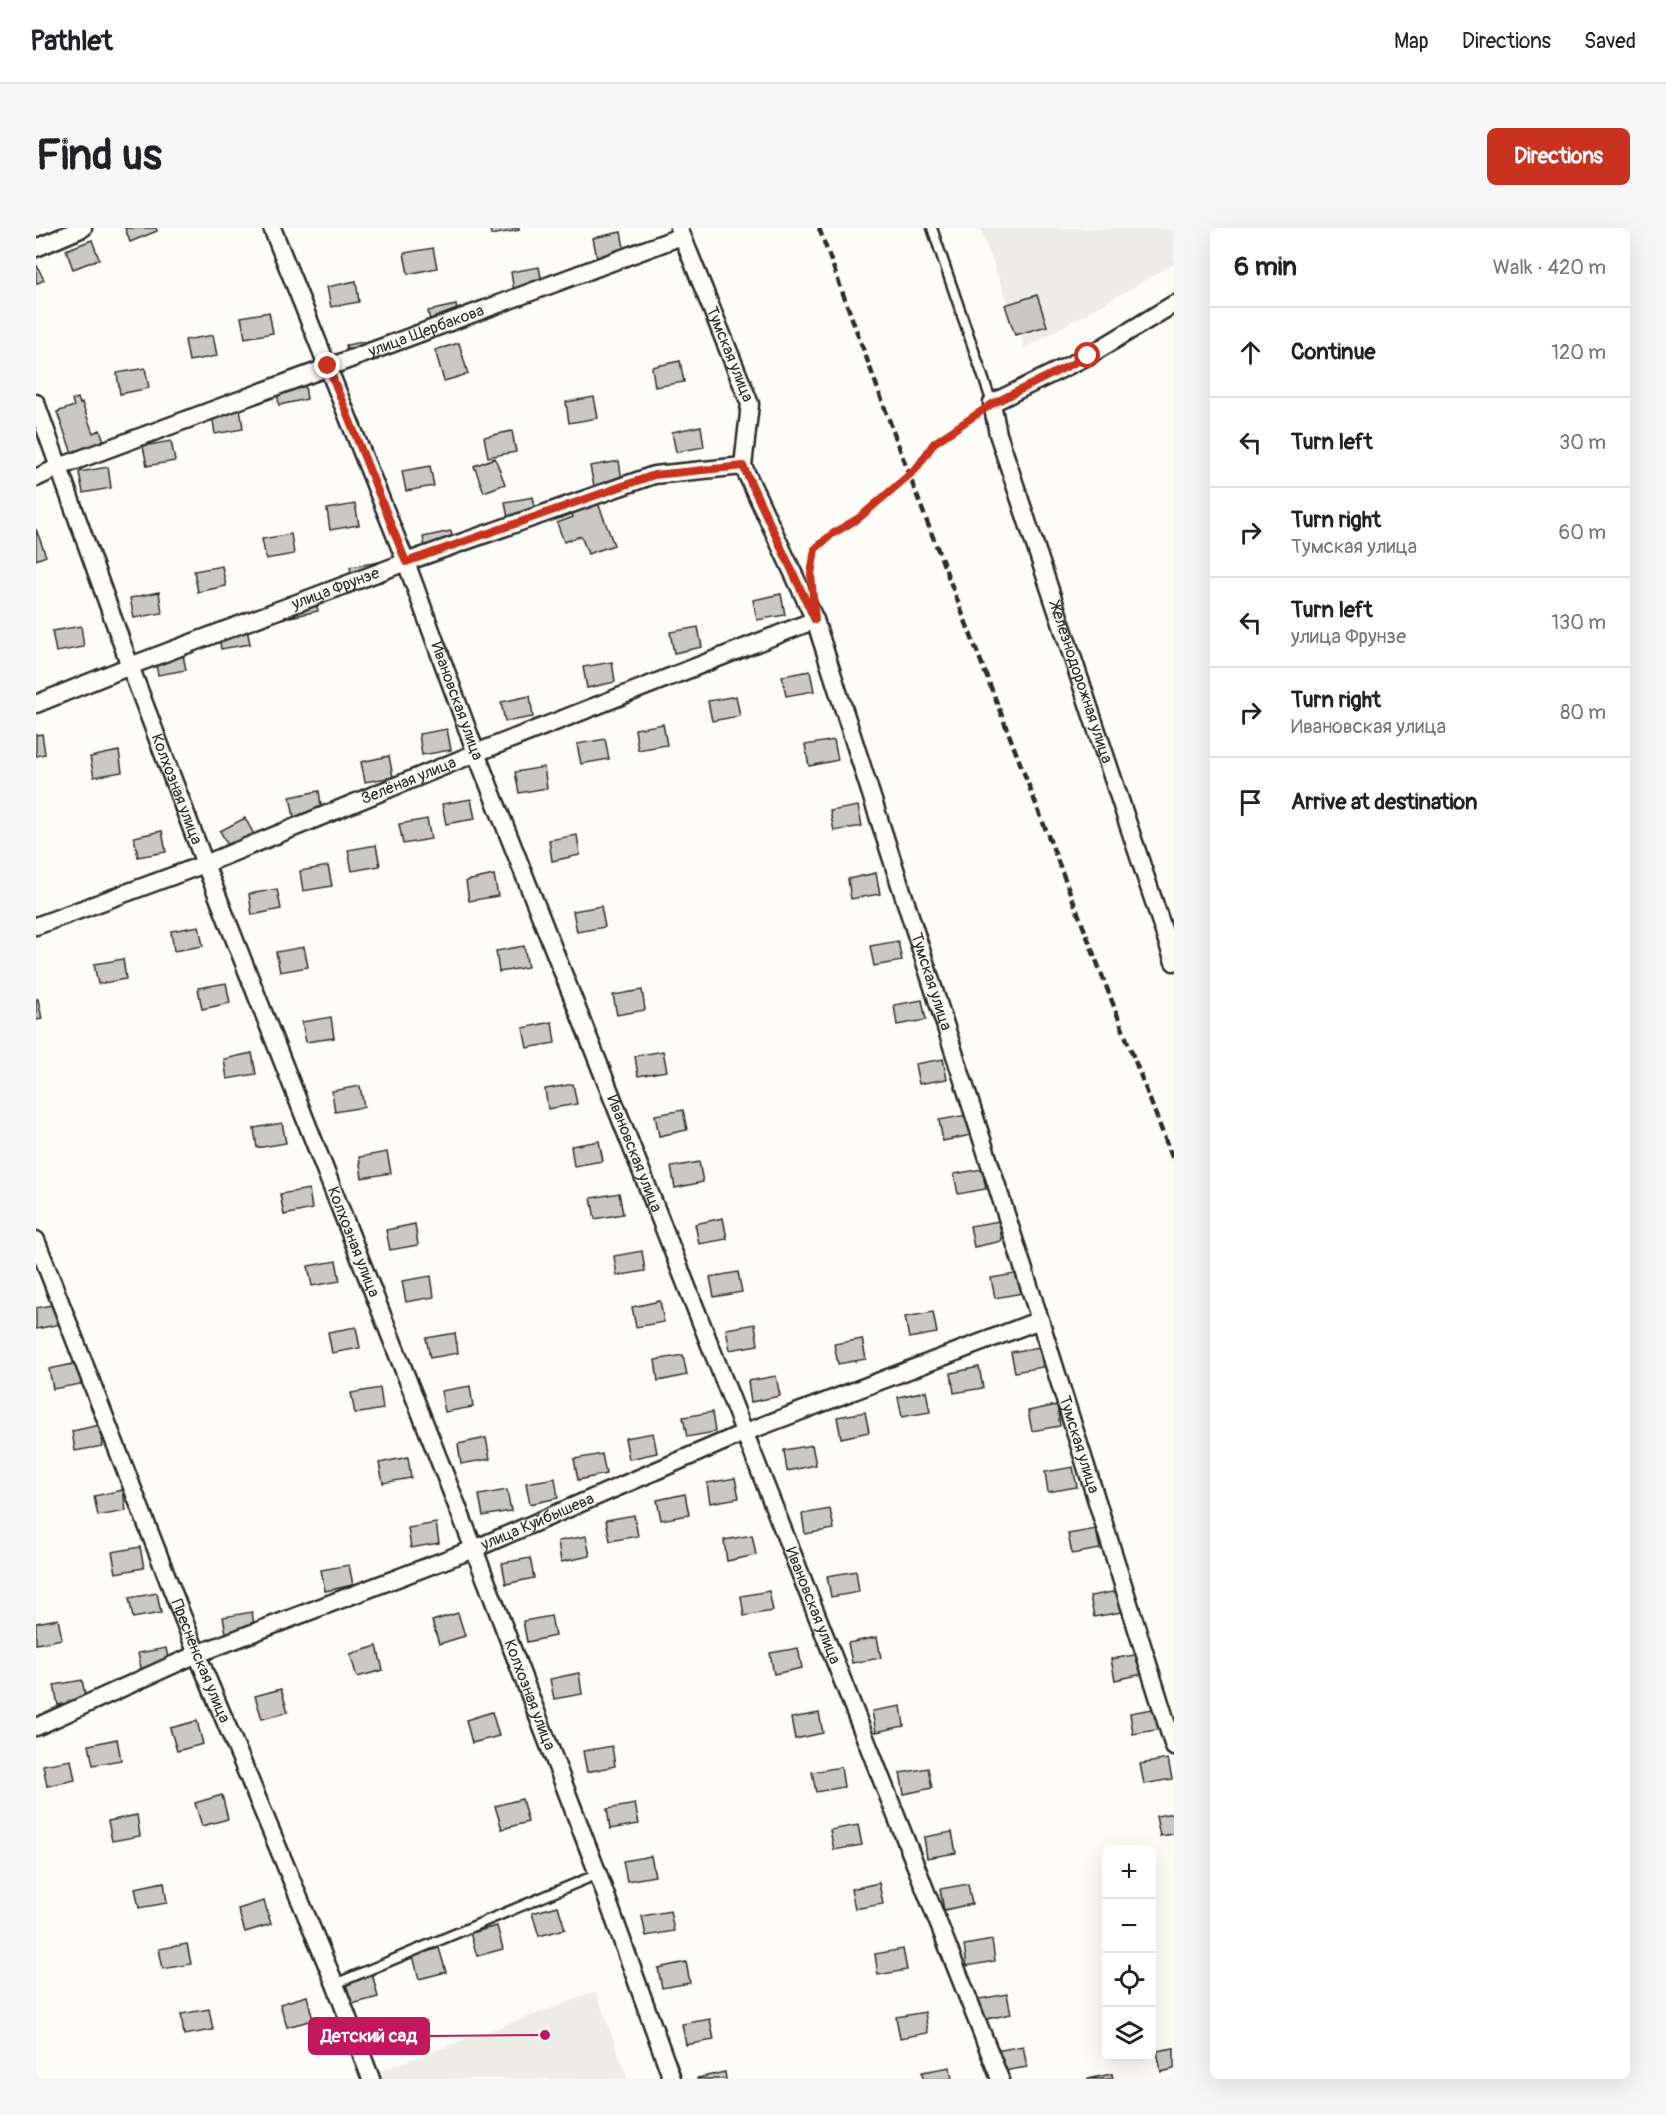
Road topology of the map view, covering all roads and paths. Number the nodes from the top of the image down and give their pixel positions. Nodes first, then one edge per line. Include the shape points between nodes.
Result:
1 (83, 228) edge
2 (272, 228) edge
3 (932, 228) edge
4 (681, 232) edge
5 (36, 248) edge
6 (1174, 304) edge
7 (328, 366) junction
8 (36, 403) edge
9 (992, 404) junction
10 (743, 466) junction
11 (59, 468) junction
12 (36, 478) edge
13 (406, 562) junction
14 (811, 574) dead end
15 (815, 620) junction
16 (130, 666) junction
17 (36, 704) edge
18 (476, 753) junction
19 (205, 864) junction
20 (36, 926) edge
21 (1174, 962) edge
22 (36, 1240) edge
23 (1040, 1320) junction
24 (746, 1432) junction
25 (474, 1549) junction
26 (197, 1654) junction
27 (36, 1727) edge
28 (1174, 1748) edge
29 (597, 1874) junction
30 (335, 1984) junction
31 (371, 2079) edge
32 (672, 2079) edge
33 (1000, 2079) edge

1 - 5 street
2 - 7 street, Ивановская улица
3 - 9 lane
4 - 7 street, улица Щербакова
4 - 10 street, Тумская улица via 750,404
6 - 9 street via 1088,356
7 - 11 street, улица Щербакова
7 - 13 street, Ивановская улица
8 - 11 street, Колхозная улица
9 - 14 path via 934,443 916,469 859,518 815,549
9 - 21 street, Железнодорожная улица via 998,434
10 - 13 street, улица Фрунзе via 654,475
10 - 15 street, Тумская улица
11 - 12 street, улица Щербакова
11 - 16 street, Колхозная улица
13 - 16 street, улица Фрунзе
13 - 18 street, Ивановская улица
15 - 18 street, Зелёная улица
15 - 23 street, Тумская улица
16 - 17 street, улица Фрунзе
16 - 19 street, Колхозная улица
18 - 19 street, Зелёная улица
18 - 24 street, Ивановская улица
19 - 20 street, Зелёная улица
19 - 25 street, Колхозная улица
22 - 26 street, Пресненская улица
23 - 24 street, улица Куйбышева
23 - 28 street, Тумская улица
24 - 25 street, улица Куйбышева
24 - 33 street, Ивановская улица
25 - 26 street, улица Куйбышева
25 - 29 street, Колхозная улица
26 - 27 street, улица Куйбышева
26 - 30 street, Пресненская улица
29 - 30 lane
29 - 32 street, Колхозная улица
30 - 31 street, Пресненская улица

